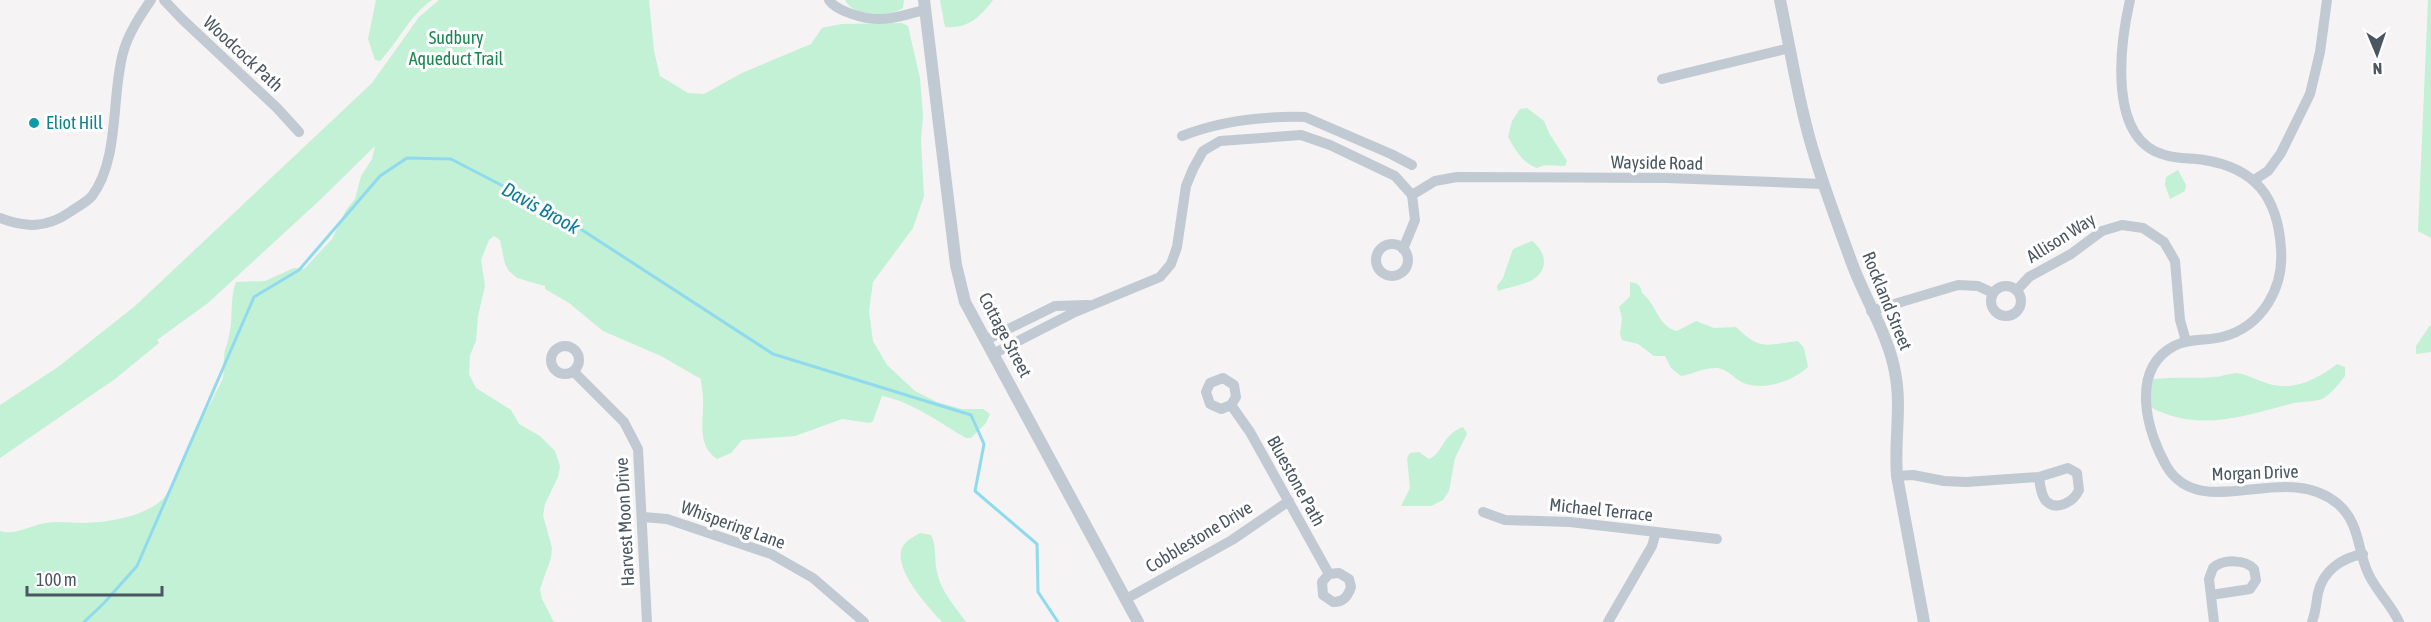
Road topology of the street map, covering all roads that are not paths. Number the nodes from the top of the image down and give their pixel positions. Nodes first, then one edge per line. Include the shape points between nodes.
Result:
1 (151, 0) edge
2 (164, 0) edge
3 (829, 0) edge
4 (1780, 0) edge
5 (2130, 0) edge
6 (2326, 0) edge
7 (925, 5) edge
8 (1790, 48) junction
9 (1662, 79) dead end
10 (1305, 117) junction
11 (1207, 128) junction
12 (299, 132) dead end
13 (1301, 135) junction
14 (1182, 136) dead end
15 (1371, 145) junction
16 (1212, 146) junction
17 (1363, 161) junction
18 (1413, 165) dead end
19 (2254, 180) junction
20 (1823, 184) junction
21 (1412, 195) junction
22 (0, 218) edge
23 (1403, 249) dead end
24 (2017, 290) junction
25 (1993, 293) junction
26 (1094, 305) junction
27 (1871, 310) junction
28 (986, 340) junction
29 (2186, 341) junction
30 (993, 354) junction
31 (574, 372) dead end
32 (1231, 405) dead end
33 (1897, 476) junction
34 (2039, 477) dead end
35 (1289, 501) junction
36 (1483, 512) dead end
37 (642, 517) junction
38 (1656, 532) junction
39 (1717, 539) dead end
40 (2363, 554) junction
41 (1329, 574) dead end
42 (2211, 595) junction
43 (1126, 599) junction
44 (647, 622) edge
45 (864, 622) edge
46 (1138, 622) edge
47 (1608, 622) edge
48 (1924, 622) edge
49 (2214, 622) edge
50 (2312, 622) edge
51 (2399, 622) edge

1 - 22 street via 124,49 106,171 91,197 57,221 37,226
2 - 12 street, Woodcock Path
3 - 7 street via 849,12 876,20
4 - 8 street, Rockland Street
5 - 19 street, Morgan Drive via 2122,55 2129,125 2151,148 2165,155 2218,163
6 - 19 street via 2310,94 2281,153 2268,171
7 - 28 street, Cottage Street via 957,272 966,302
8 - 9 street
8 - 20 street, Rockland Street
10 - 11 street
10 - 13 street
10 - 15 street
11 - 14 street
11 - 16 street
13 - 16 street via 1220,141
13 - 17 street
15 - 17 street
15 - 18 street
16 - 26 street via 1203,151 1186,186 1171,264 1160,277
17 - 21 street via 1395,176
19 - 29 street, Morgan Drive via 2273,207 2279,231 2281,267 2274,293 2259,315 2236,332
20 - 21 street, Wayside Road via 1667,178 1456,177 1435,181
20 - 27 street, Rockland Street
21 - 23 street via 1415,220
24 - 25 street via 2006,286
24 - 25 street via 2021,296 2019,308 2007,316 1993,308
24 - 29 street, Allison Way via 2030,277 2102,231 2122,225 2143,228 2164,242 2175,261 2180,320
25 - 27 street via 1978,286 1958,285
26 - 28 street via 1055,306
26 - 30 street
27 - 33 street, Rockland Street via 1890,350 1896,378
28 - 30 street, Cottage Street
29 - 40 street, Morgan Drive via 2161,356 2149,378 2146,403 2148,423 2171,472 2195,489 2211,492 2292,485 2326,495 2351,520
30 - 43 street, Cottage Street
31 - 37 street, Harvest Moon Drive via 616,412 634,439
32 - 35 street, Bluestone Path
33 - 34 street via 1955,482
33 - 48 street, Rockland Street
35 - 41 street, Bluestone Path
35 - 43 street, Cobblestone Drive via 1232,540
36 - 38 street, Michael Terrace via 1504,520 1570,522
37 - 44 street, Harvest Moon Drive
37 - 45 street, Whispering Lane via 667,519 771,554 813,578
38 - 39 street, Michael Terrace
38 - 47 street via 1652,546
40 - 50 street via 2343,560 2327,575 2319,590
40 - 51 street, Morgan Drive via 2367,572
42 - 42 street via 2210,576 2215,566 2242,562 2254,569 2256,580 2250,589
42 - 49 street
43 - 46 street, Cottage Street

